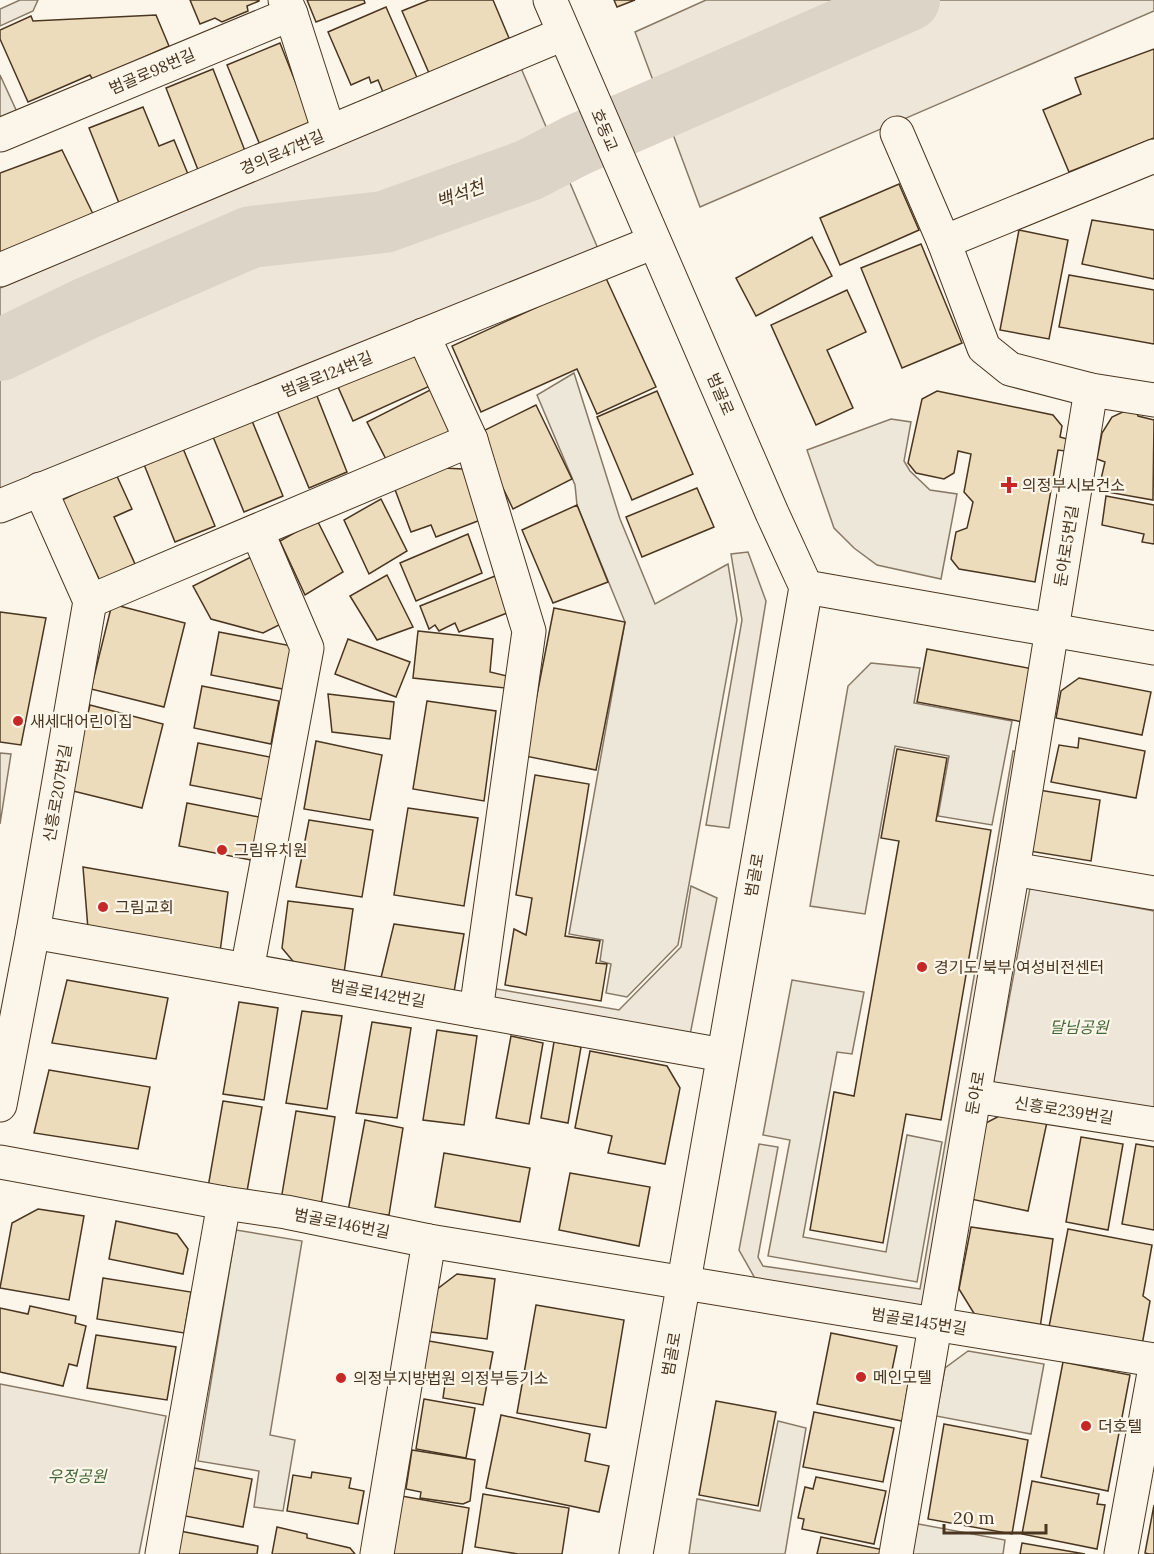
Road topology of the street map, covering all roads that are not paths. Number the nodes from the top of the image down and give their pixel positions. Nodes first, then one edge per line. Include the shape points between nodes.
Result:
1 (550, 0) edge
2 (288, 7) edge
3 (563, 34) junction
4 (329, 132) junction
5 (897, 133) dead end
6 (0, 135) edge
7 (1154, 156) edge
8 (650, 234) junction
9 (944, 242) junction
10 (0, 270) edge
11 (423, 335) junction
12 (1091, 390) junction
13 (1154, 400) edge
14 (471, 440) junction
15 (40, 489) junction
16 (0, 506) edge
17 (256, 531) junction
18 (806, 587) junction
19 (90, 601) junction
20 (1052, 631) junction
21 (1154, 648) edge
22 (1013, 869) junction
23 (1154, 893) edge
24 (33, 932) junction
25 (247, 970) junction
26 (476, 1011) junction
27 (723, 1054) junction
28 (975, 1096) junction
29 (0, 1106) edge
30 (1154, 1124) edge
31 (0, 1162) edge
32 (224, 1203) junction
33 (429, 1241) junction
34 (684, 1282) junction
35 (936, 1324) junction
36 (1154, 1360) edge
37 (1154, 1373) edge
38 (162, 1554) edge
39 (377, 1554) edge
40 (636, 1554) edge
41 (896, 1554) edge
42 (1121, 1554) edge

1 - 3 street, 호동교
2 - 4 street
2 - 6 street, 범골로98번길
3 - 4 street, 경의로47번길
3 - 8 street, 호동교
4 - 10 street, 경의로47번길
5 - 9 street
7 - 9 street
8 - 11 street, 범골로124번길
8 - 18 street, 범골로
9 - 12 street via 984,348 1010,369
11 - 14 street
11 - 15 street, 범골로124번길
12 - 13 street
12 - 20 street, 둔야로5번길
14 - 17 street
14 - 26 street via 529,632
15 - 16 street, 범골로124번길
15 - 19 street
17 - 19 street
17 - 25 street via 307,648
18 - 20 street
18 - 27 street, 범골로
19 - 24 street, 신흥로207번길
20 - 21 street
20 - 22 street, 둔야로
22 - 23 street
22 - 28 street, 둔야로
24 - 25 street, 범골로142번길
24 - 29 street, 신흥로207번길
25 - 26 street, 범골로142번길
26 - 27 street, 범골로142번길
27 - 34 street, 범골로
28 - 30 street, 신흥로239번길
28 - 35 street, 둔야로
31 - 32 street, 범골로146번길
32 - 33 street, 범골로146번길
32 - 38 street
33 - 34 street, 범골로146번길
33 - 39 street
34 - 35 street, 범골로145번길
34 - 40 street, 범골로
35 - 36 street, 범골로145번길
35 - 41 street, 둔야로
37 - 42 street

